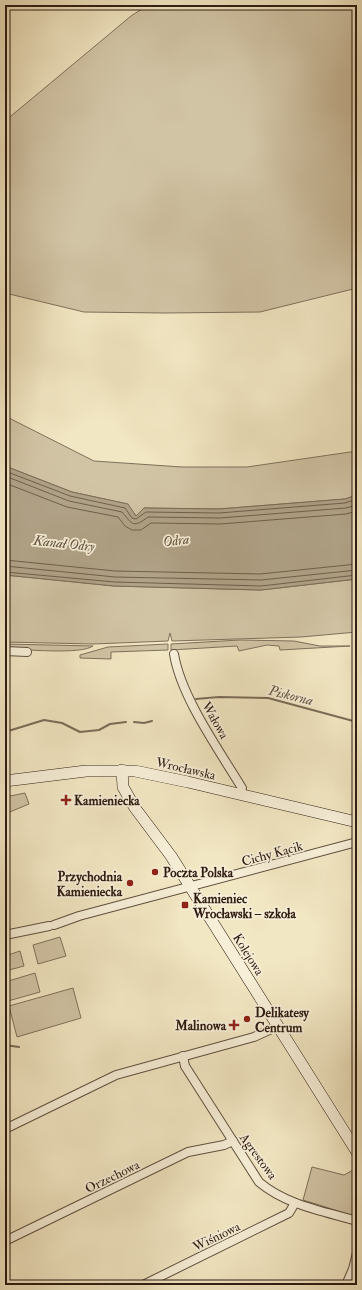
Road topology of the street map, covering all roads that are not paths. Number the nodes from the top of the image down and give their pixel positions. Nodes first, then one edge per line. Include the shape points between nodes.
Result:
1 (5, 651) edge
2 (27, 652) dead end
3 (174, 654) dead end
4 (122, 770) junction
5 (5, 781) edge
6 (240, 795) junction
7 (357, 822) edge
8 (357, 842) edge
9 (190, 886) junction
10 (5, 935) edge
11 (278, 1026) junction
12 (182, 1056) junction
13 (5, 1129) edge
14 (233, 1141) junction
15 (357, 1152) edge
16 (295, 1203) junction
17 (357, 1221) edge
18 (5, 1241) edge
19 (357, 1253) edge
20 (143, 1285) edge
21 (346, 1285) edge

1 - 2 street
3 - 6 street, Wałowa via 176,667 192,704 242,788
4 - 5 street, Wrocławska via 86,770
4 - 6 street, Wrocławska
4 - 9 street, Kolejowa via 123,787 135,808
6 - 7 street, Wrocławska
8 - 9 street, Cichy Kącik
9 - 10 street, Cichy Kącik via 51,925
9 - 11 street, Kolejowa
11 - 12 street via 254,1037
11 - 15 street, Kolejowa
12 - 13 street via 116,1075
12 - 14 street, Agrestowa via 185,1066
14 - 16 street, Agrestowa via 260,1182 273,1193
14 - 18 street, Orzechowa via 188,1152
16 - 17 street, Agrestowa
16 - 20 street, Wiśniowa via 289,1213
19 - 21 street

